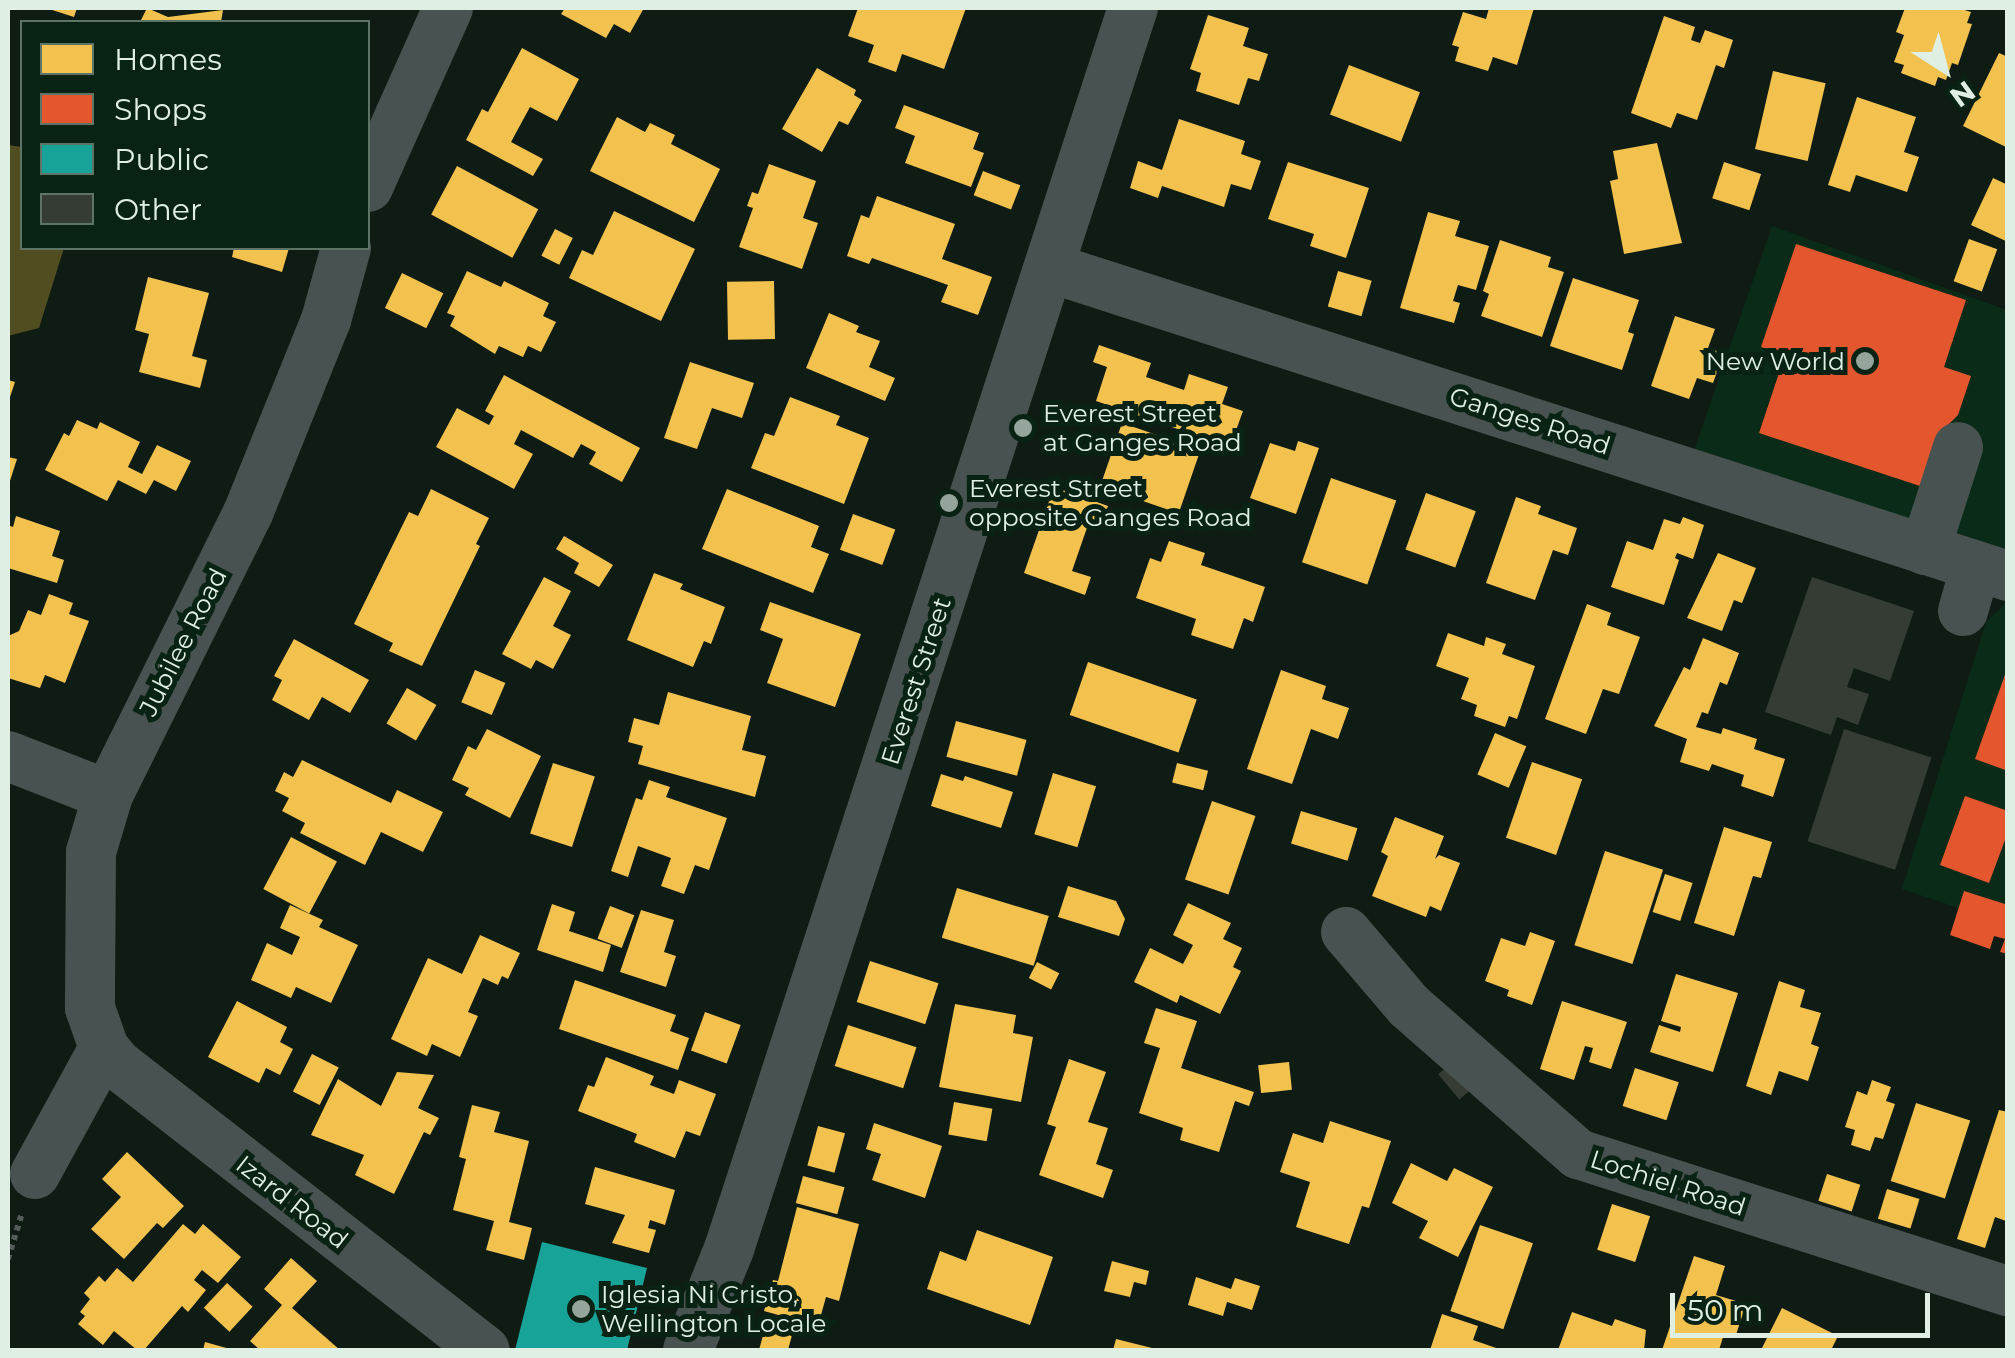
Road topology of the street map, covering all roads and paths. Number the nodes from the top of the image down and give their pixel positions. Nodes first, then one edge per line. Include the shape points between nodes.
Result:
1 (448, 8) edge
2 (1133, 8) edge
3 (370, 184) edge
4 (345, 250) edge
5 (1051, 268) junction
6 (1958, 447) dead end
7 (1925, 550) junction
8 (1982, 585) edge
9 (8, 756) edge
10 (108, 795) junction
11 (1346, 932) dead end
12 (104, 1048) junction
13 (35, 1174) dead end
14 (2008, 1292) edge
15 (485, 1350) edge
16 (688, 1350) edge

1 - 3 street
2 - 5 street, Everest Street
4 - 10 street, Jubilee Road via 326,320 248,514
5 - 7 street, Ganges Road
5 - 16 street, Everest Street via 729,1249
6 - 7 street
7 - 8 street, Ganges Road
9 - 10 street
10 - 12 street, Jubilee Road via 90,852 90,1008
11 - 14 street, Lochiel Road via 1408,1006 1578,1154
12 - 13 street
12 - 15 street, Izard Road via 162,1102

